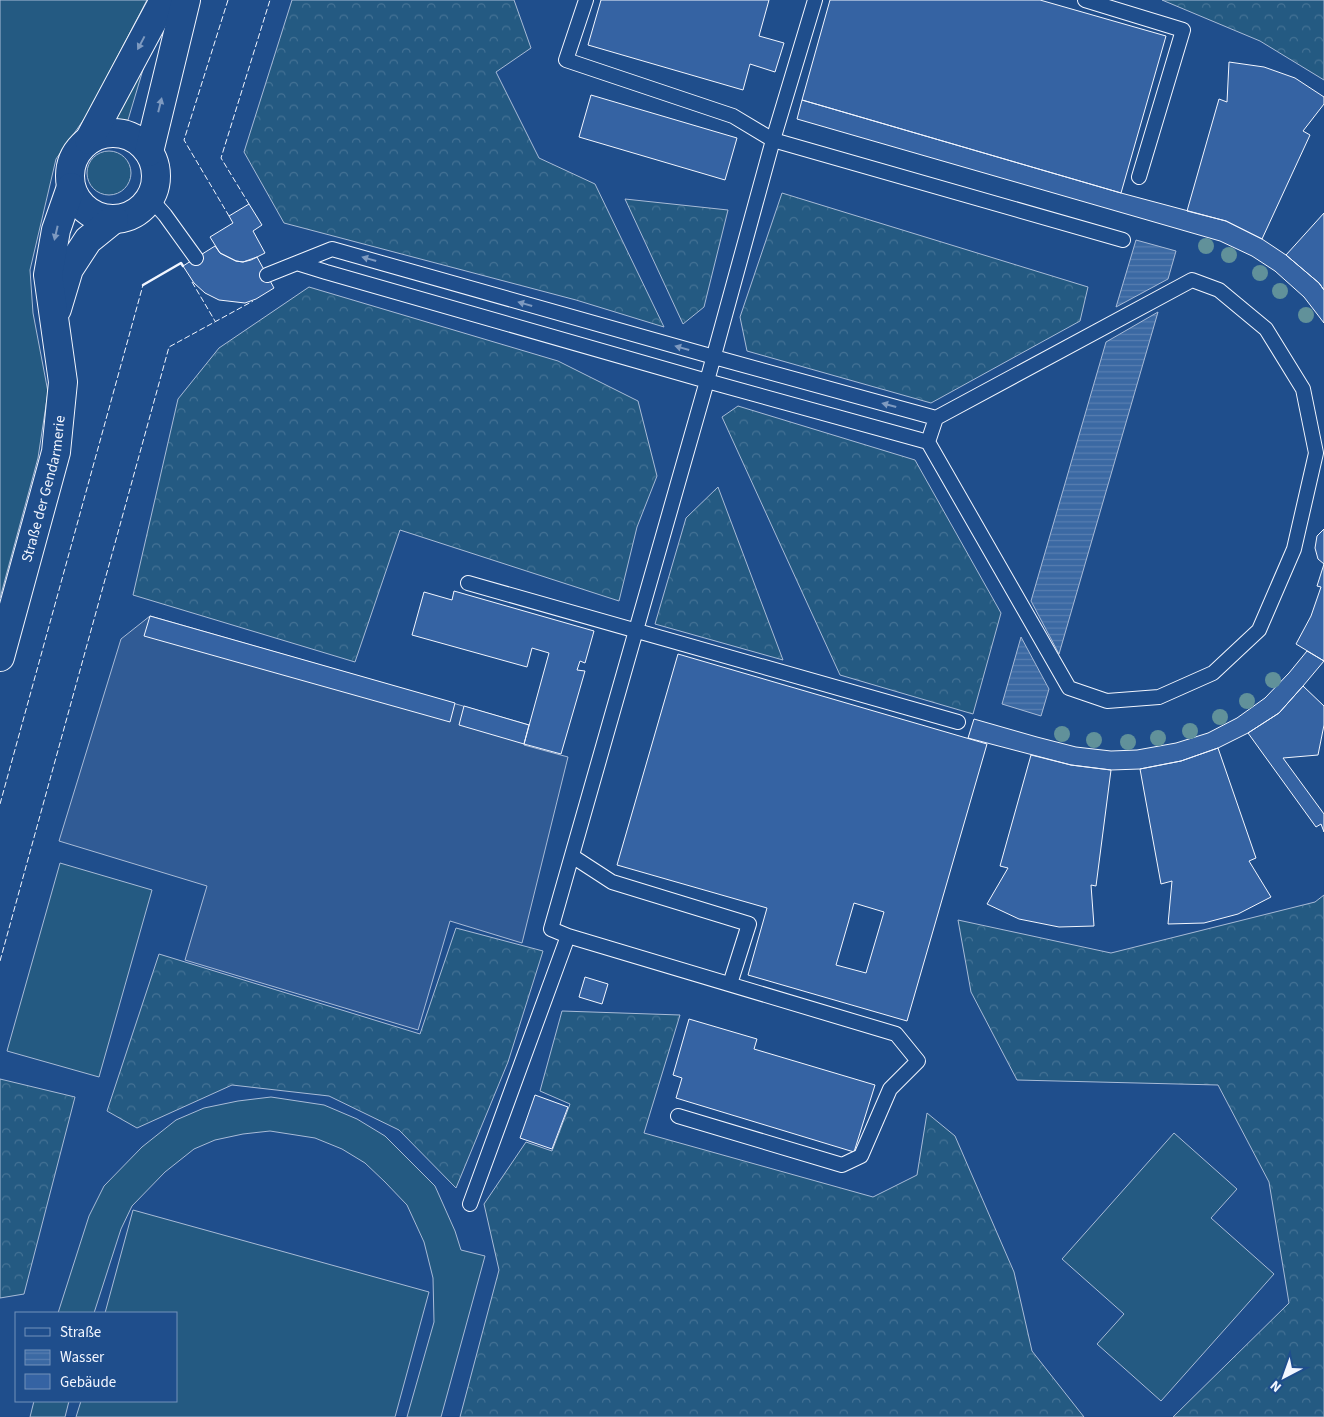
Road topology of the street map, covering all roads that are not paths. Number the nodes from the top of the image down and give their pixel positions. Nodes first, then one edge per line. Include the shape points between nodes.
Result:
1 (164, 0) edge
2 (186, 0) edge
3 (586, 0) edge
4 (815, 0) edge
5 (1091, 1) edge
6 (89, 140) junction
7 (773, 140) junction
8 (149, 152) junction
9 (1139, 176) dead end
10 (71, 187) junction
11 (150, 198) junction
12 (114, 219) junction
13 (1123, 240) dead end
14 (196, 258) dead end
15 (297, 263) junction
16 (267, 275) dead end
17 (54, 318) junction
18 (714, 357) junction
19 (707, 381) junction
20 (936, 418) junction
21 (928, 442) junction
22 (468, 582) dead end
23 (636, 631) junction
24 (0, 657) edge
25 (958, 722) dead end
26 (572, 856) junction
27 (568, 936) junction
28 (730, 984) junction
29 (678, 1116) dead end
30 (470, 1204) dead end

1 -> 6 street
8 -> 2 street
3 - 7 lane via 566,60 733,116
4 - 7 lane
5 - 9 lane via 1183,30
6 - 8 street via 98,135 118,133 140,142
6 - 10 street via 72,161
7 - 13 lane
7 - 18 lane
8 - 11 street via 156,173
10 - 12 street via 86,210
10 -> 17 street, Straße der Gendarmerie via 56,230 48,275
11 - 12 street via 137,212 126,218
11 - 14 lane
12 - 17 street, Straße der Gendarmerie via 88,240 69,269
15 - 16 lane
18 -> 15 lane via 332,249
15 - 19 lane
17 - 24 street, Straße der Gendarmerie via 63,382 56,452
18 - 19 lane
20 -> 18 lane
19 - 21 lane
19 - 23 lane
20 - 21 lane
20 - 21 lane via 1192,280 1219,290 1266,329 1302,389 1316,453 1294,549 1259,630 1213,673 1159,697 1107,701 1069,688
22 - 23 lane
23 - 25 lane
23 - 26 lane
26 - 27 lane via 551,929
26 - 28 lane via 612,882 749,924
27 - 28 lane
27 - 30 lane
28 - 29 lane via 896,1034 918,1061 890,1089 861,1156 842,1165

